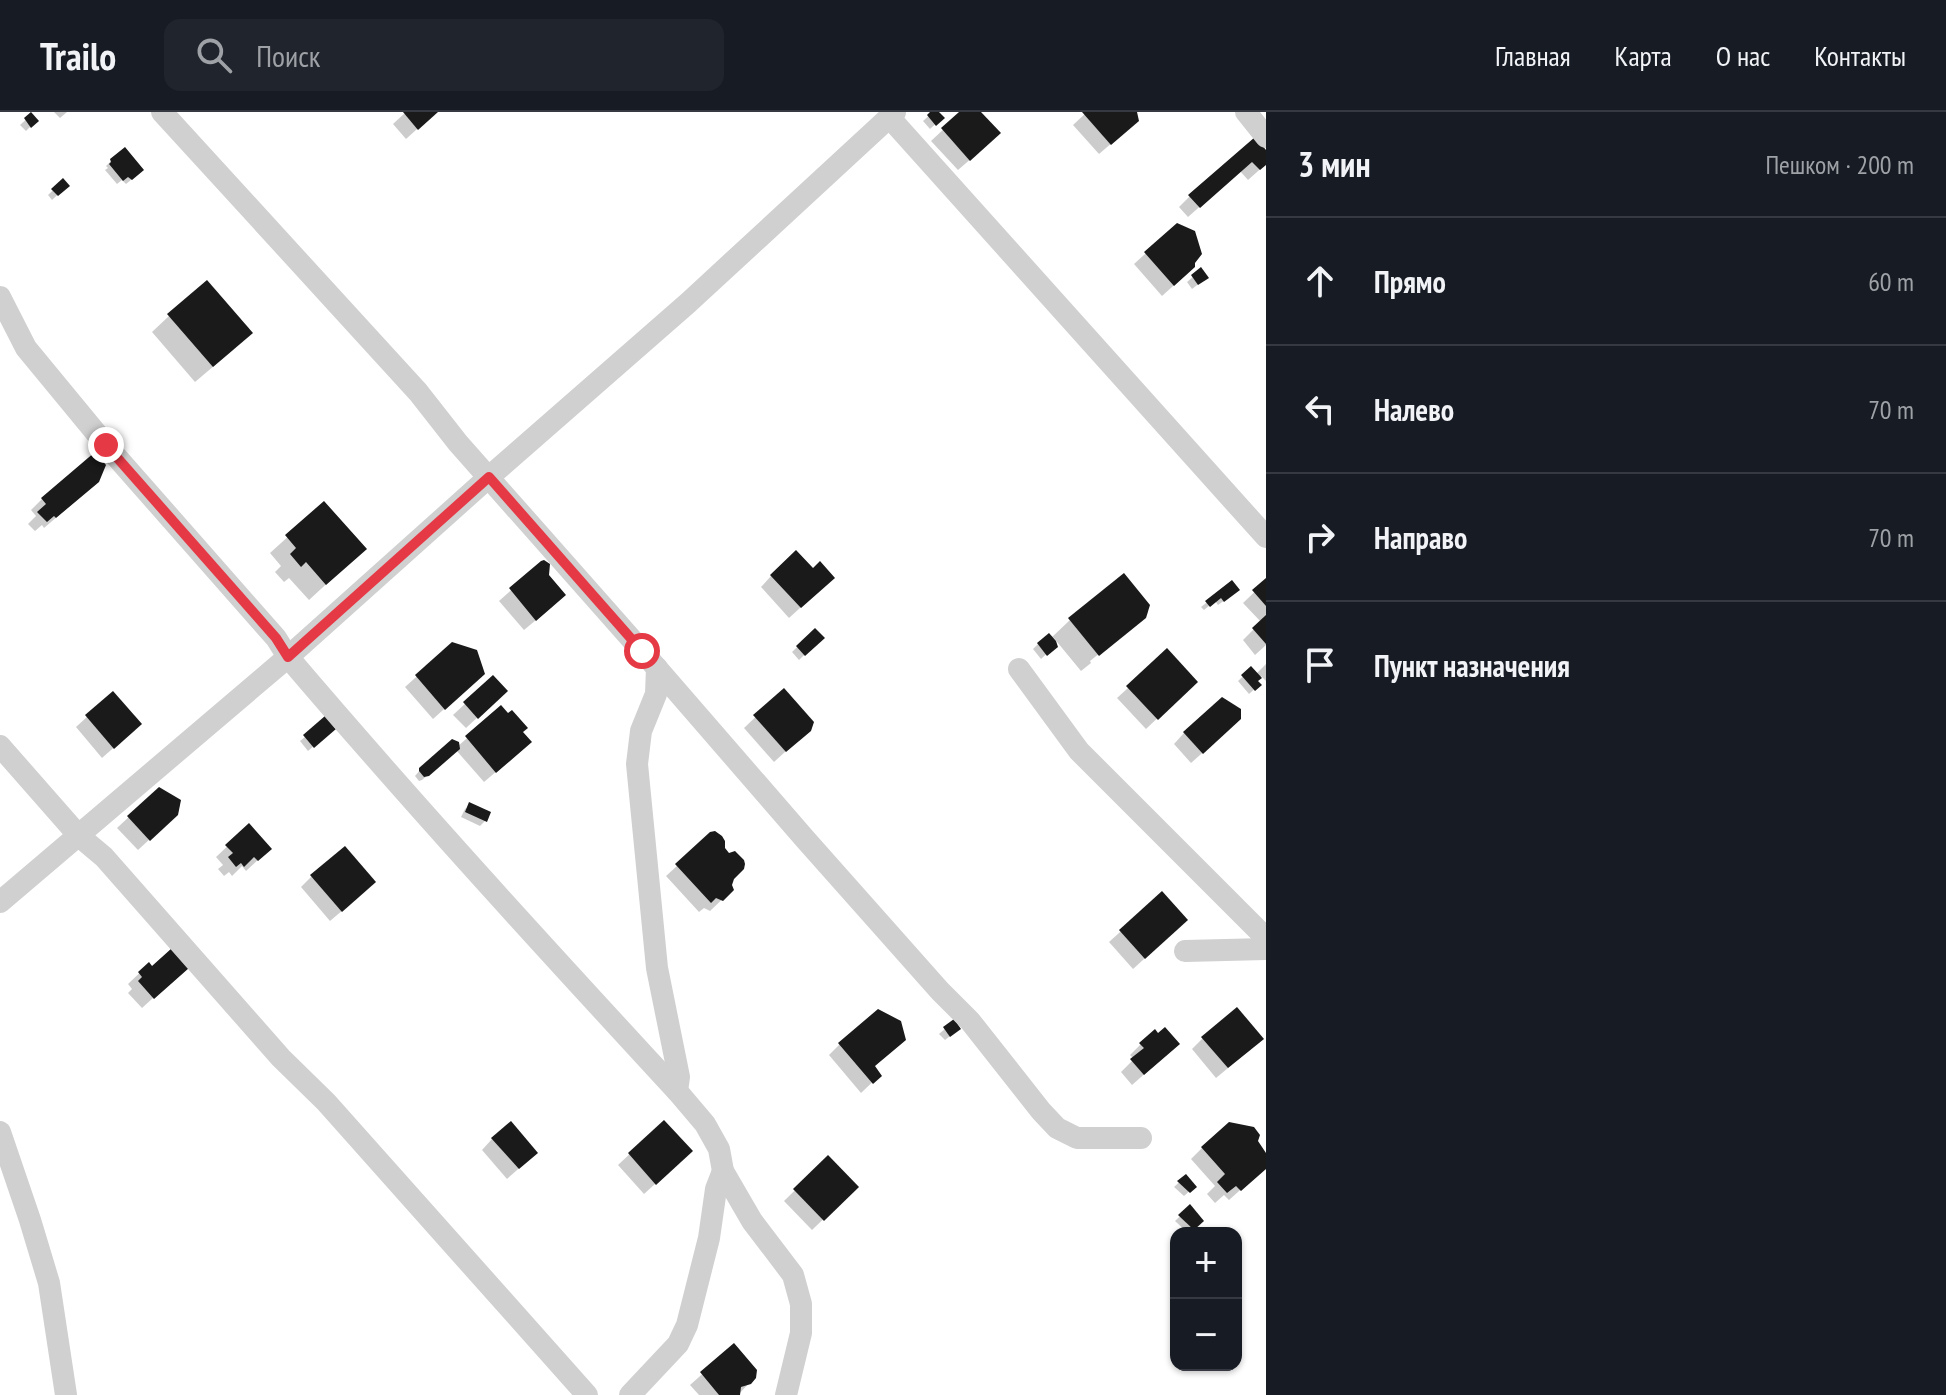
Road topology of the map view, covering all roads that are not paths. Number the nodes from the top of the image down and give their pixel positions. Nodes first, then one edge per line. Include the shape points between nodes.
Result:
1 (162, 112) edge
2 (1246, 112) edge
3 (892, 115) edge
4 (1266, 137) edge
5 (0, 297) edge
6 (489, 477) junction
7 (1266, 537) edge
8 (288, 657) junction
9 (657, 668) junction
10 (1019, 669) dead end
11 (0, 746) edge
12 (79, 836) junction
13 (0, 902) edge
14 (1266, 938) edge
15 (1266, 949) edge
16 (1185, 951) dead end
17 (677, 1091) junction
18 (0, 1132) edge
19 (1141, 1138) dead end
20 (723, 1171) junction
21 (66, 1395) edge
22 (587, 1395) edge
23 (630, 1395) edge
24 (786, 1395) edge

1 - 6 street
2 - 4 street
3 - 6 street
3 - 7 street
5 - 8 street via 26,348
6 - 8 street
6 - 9 street
8 - 12 street
8 - 17 street
9 - 17 street via 656,694 641,731 637,764 657,968 679,1077
9 - 19 street via 970,1021 1057,1128 1077,1138
10 - 14 street via 1079,751
11 - 12 street
12 - 13 street
12 - 22 street via 104,857
15 - 16 street
17 - 20 street via 705,1124 719,1149
18 - 21 street via 49,1283
20 - 23 street via 687,1325 678,1344
20 - 24 street via 793,1275 801,1333

